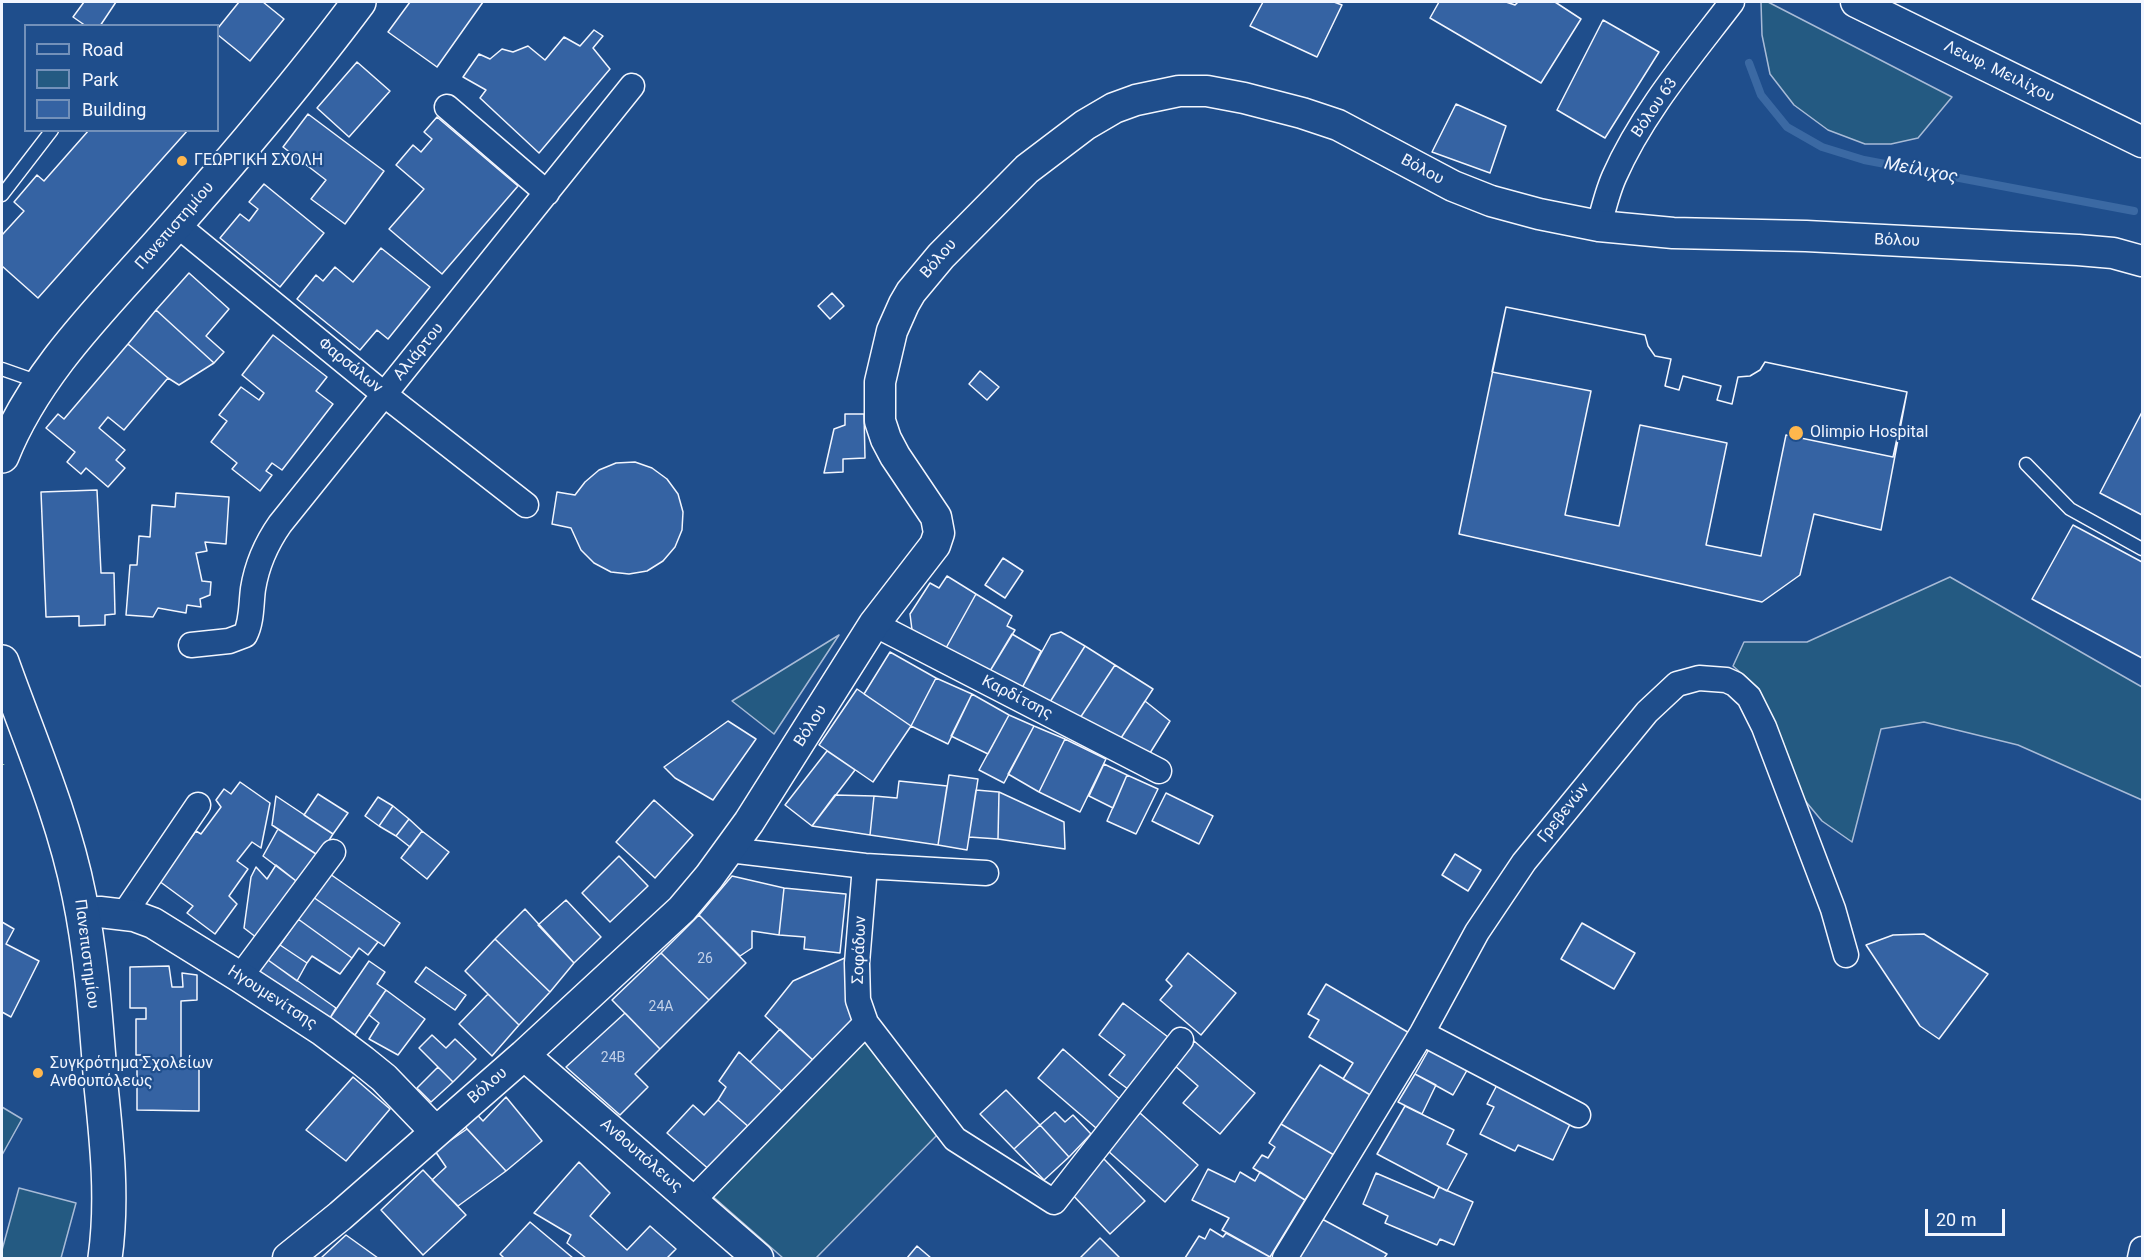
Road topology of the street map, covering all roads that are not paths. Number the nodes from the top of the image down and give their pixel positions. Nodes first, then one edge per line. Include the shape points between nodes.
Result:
1 (359, 2) edge
2 (1732, 2) edge
3 (1856, 2) edge
4 (632, 86) dead end
5 (447, 107) dead end
6 (50, 132) edge
7 (2142, 142) edge
8 (547, 193) junction
9 (2, 195) edge
10 (176, 224) junction
11 (1599, 226) junction
12 (2142, 261) edge
13 (2, 369) edge
14 (40, 383) junction
15 (385, 395) junction
16 (2, 456) edge
17 (2026, 464) dead end
18 (526, 505) dead end
19 (2142, 549) edge
20 (874, 624) junction
21 (191, 645) dead end
22 (2, 662) edge
23 (1159, 771) dead end
24 (198, 805) dead end
25 (729, 850) junction
26 (333, 852) dead end
27 (865, 866) junction
28 (986, 873) dead end
29 (82, 913) junction
30 (124, 914) junction
31 (1846, 955) dead end
32 (240, 977) junction
33 (866, 1023) junction
34 (1422, 1033) junction
35 (1181, 1040) dead end
36 (524, 1055) junction
37 (1578, 1115) dead end
38 (436, 1132) junction
39 (692, 1201) junction
40 (2142, 1249) edge
41 (105, 1258) edge
42 (288, 1258) edge
43 (758, 1258) edge
44 (1285, 1258) edge
45 (2140, 1258) edge

1 - 10 main road, Πανεπιστημίου
2 - 11 street, Βόλου 63 via 1639,131 1613,178
3 - 7 street, Λεωφ. Μειλίχου
4 - 8 street, Αλιάρτου
5 - 8 street
6 - 9 lane
8 - 15 street, Αλιάρτου
10 - 14 main road, Πανεπιστημίου
10 - 15 street, Φαρσάλων
11 - 12 street, Βόλου via 2078,249
11 - 20 street, Βόλου via 1491,201 1338,125 1244,98 1179,91 1136,100 1106,112 1057,144 1012,183 941,256 904,304 892,331 880,382 880,421 895,456 936,517 939,533 935,545
13 - 14 lane
14 - 16 main road, Πανεπιστημίου
15 - 18 street, Φαρσάλων
15 - 21 street, Αλιάρτου via 268,541 255,576 245,635
17 - 19 lane via 2070,509
20 - 23 street, Καρδίτσης
20 - 25 street, Βόλου
22 - 29 main road, Πανεπιστημίου via 60,824
24 - 30 street
25 - 27 street
25 - 36 street, Βόλου via 682,909
26 - 32 street
27 - 28 street
27 - 33 street, Σοφάδων via 857,963 858,1000
29 - 30 street, Ηγουμενίτσης
29 - 41 main road, Πανεπιστημίου via 106,1147
30 - 32 street, Ηγουμενίτσης via 153,923
31 - 34 street, Γρεβενών via 1833,909 1755,708 1735,684 1700,678 1677,684 1658,700 1524,862 1478,932
32 - 38 street, Ηγουμενίτσης via 363,1061
33 - 35 street, Σοφάδων via 955,1139 1053,1202
33 - 39 street
34 - 37 street
34 - 44 street, Γρεβενών
36 - 38 street, Βόλου
36 - 39 street, Ανθουπόλεως
38 - 42 street, Βόλου
39 - 43 street, Ανθουπόλεως
40 - 45 street

